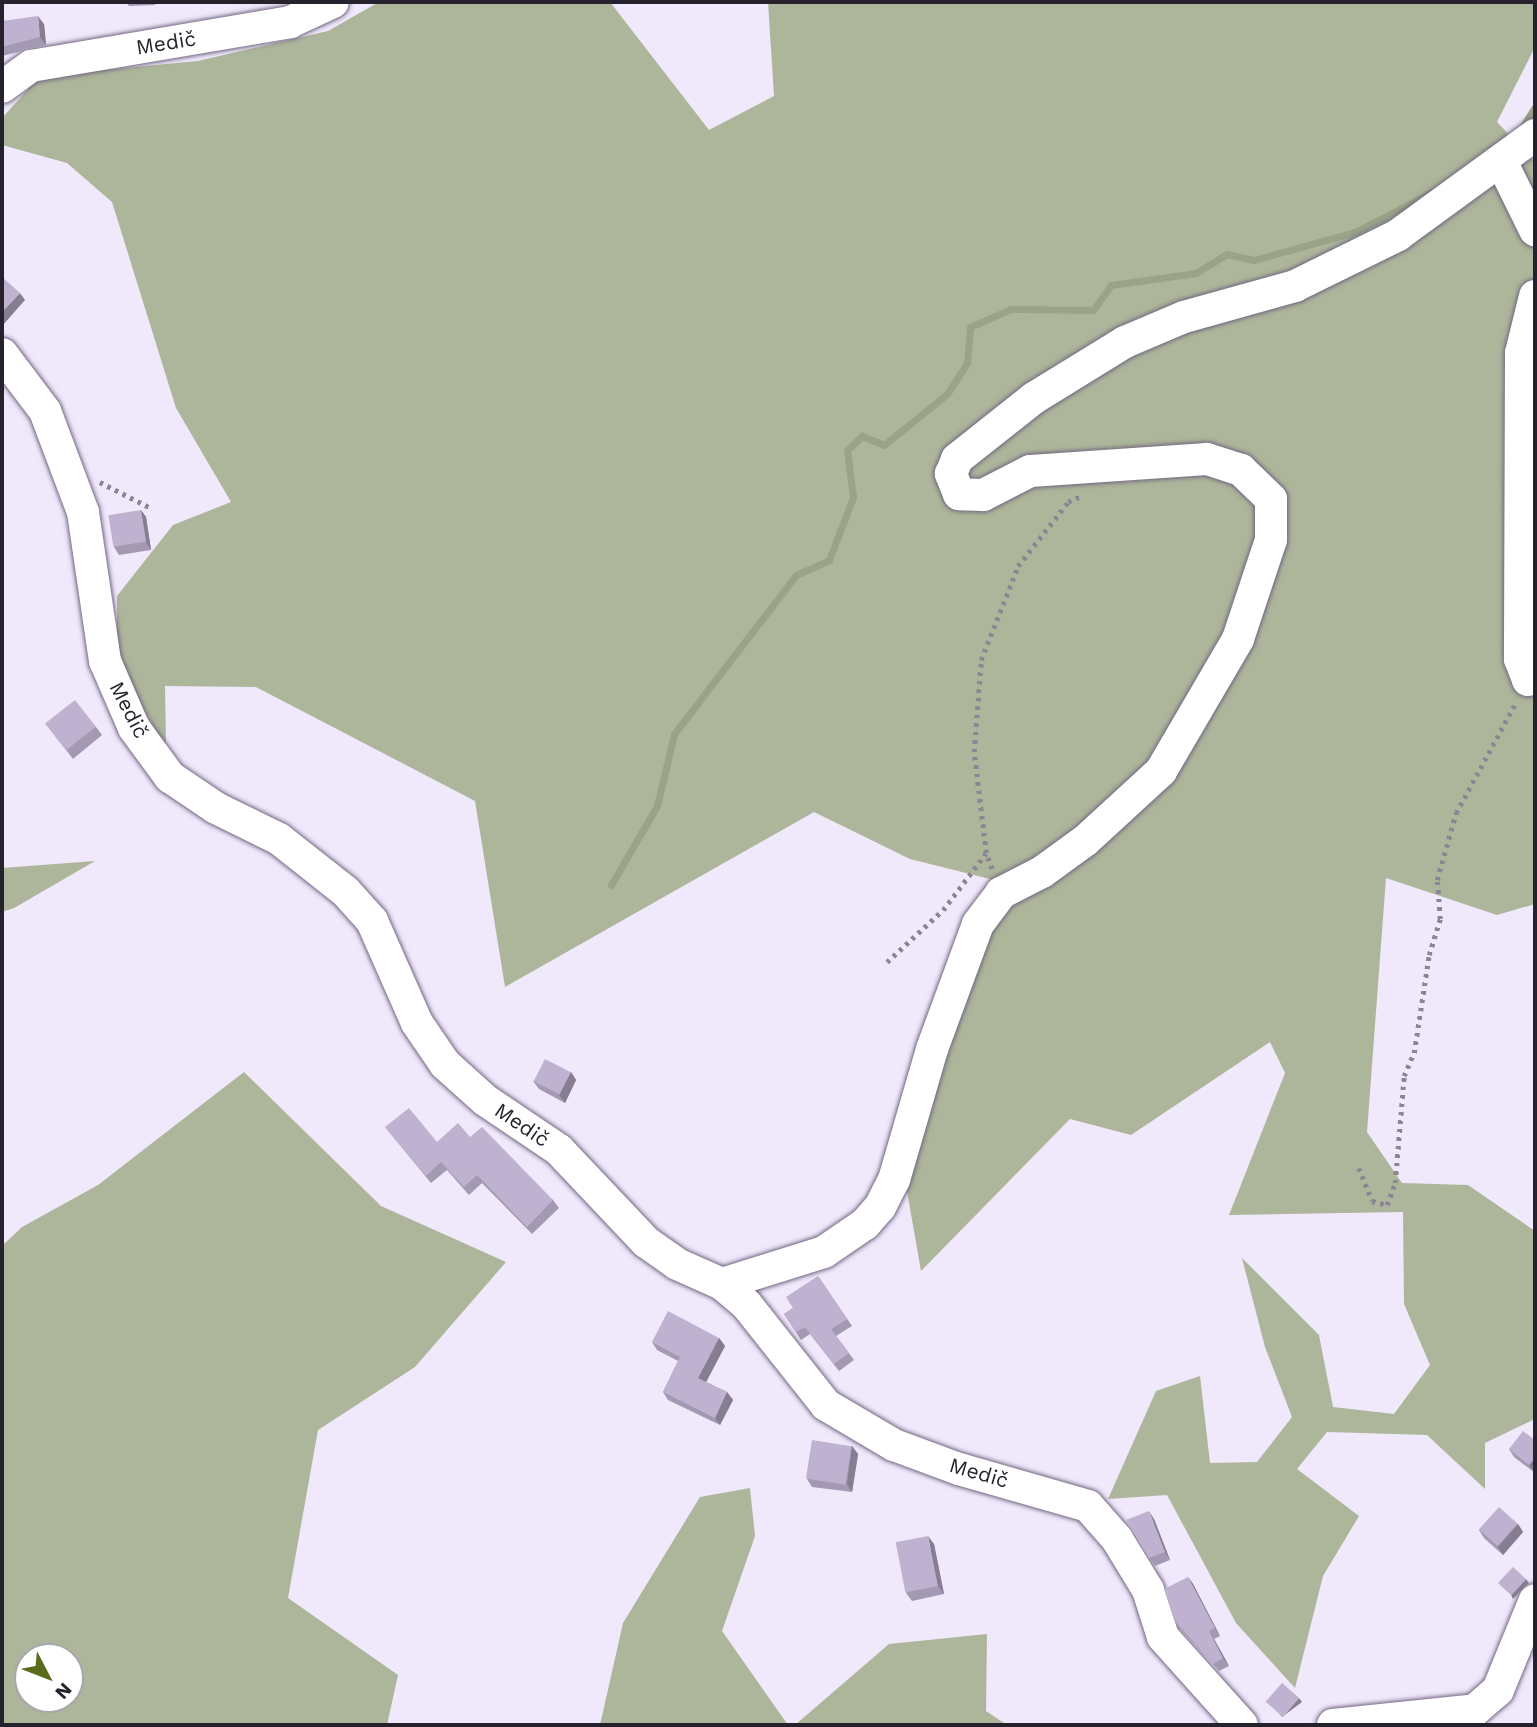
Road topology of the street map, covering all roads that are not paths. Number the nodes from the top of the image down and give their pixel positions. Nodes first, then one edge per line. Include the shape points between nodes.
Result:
1 (333, 2) edge
2 (2, 87) edge
3 (1535, 135) edge
4 (1502, 163) junction
5 (1535, 230) edge
6 (1535, 296) edge
7 (2, 354) edge
8 (1531, 678) edge
9 (722, 1284) junction
10 (1535, 1600) edge
11 (1242, 1725) edge
12 (1332, 1725) edge

1 - 2 street, Medič via 290,22 31,66
3 - 4 street
4 - 5 street
4 - 9 street via 1398,235 1295,286 1184,317 1125,342 1034,398 957,459 951,474 959,494 983,495 1030,471 1207,459 1241,470 1271,499 1271,540 1238,639 1161,771 1086,840 1042,872 1001,893 978,924 932,1049 894,1180 880,1207 824,1252
6 - 8 street via 1521,353 1520,659
7 - 9 street, Medič via 44,411 86,523 105,661 134,728 170,777 216,808 279,839 346,892 372,921 417,1023 445,1064 485,1100 559,1150 646,1242 677,1264
9 - 11 street, Medič via 768,1327 826,1405 861,1429 958,1469 1088,1506 1117,1539 1148,1590 1163,1637
10 - 12 street via 1498,1690 1475,1710

